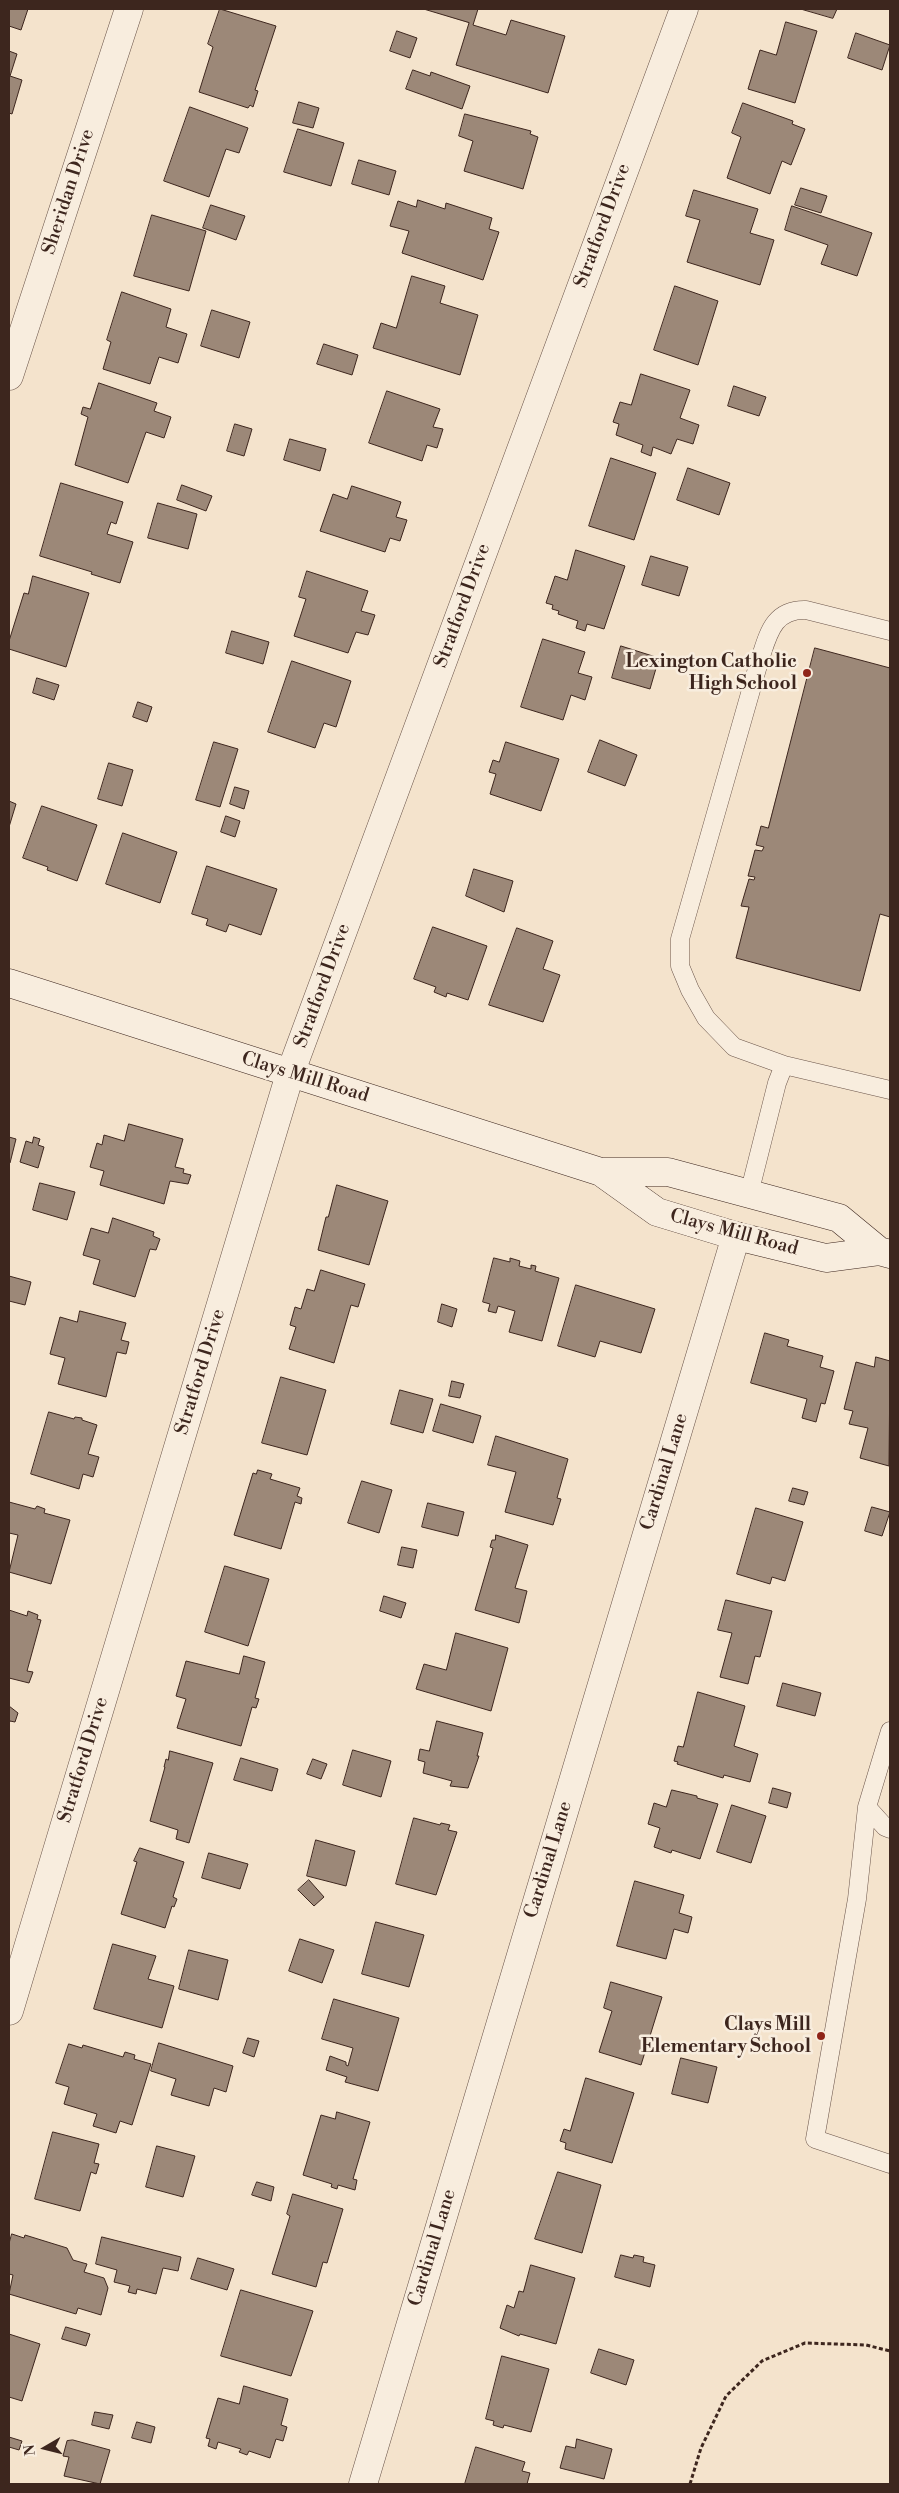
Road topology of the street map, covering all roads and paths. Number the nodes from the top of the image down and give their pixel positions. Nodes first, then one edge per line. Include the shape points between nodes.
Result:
1 (129, 9) edge
2 (684, 9) edge
3 (9, 376) edge
4 (890, 631) edge
5 (9, 983) edge
6 (784, 1065) junction
7 (290, 1074) junction
8 (890, 1090) edge
9 (601, 1172) junction
10 (749, 1194) junction
11 (736, 1236) junction
12 (884, 1252) edge
13 (890, 1731) edge
14 (867, 1807) junction
15 (890, 1829) edge
16 (9, 2011) edge
17 (890, 2164) edge
18 (890, 2351) edge
19 (363, 2484) edge
20 (690, 2484) edge

1 - 3 street, Sheridan Drive
2 - 7 street, Stratford Drive
4 - 6 lane via 806,610 787,612 778,619 759,662 680,939 680,966 706,1018 734,1047
5 - 7 street, Clays Mill Road
6 - 8 lane
6 - 10 lane
7 - 9 street, Clays Mill Road
7 - 16 street, Stratford Drive
9 - 10 street, Clays Mill Road via 668,1172
9 - 11 street, Clays Mill Road via 657,1212
10 - 12 street, Clays Mill Road via 839,1218
11 - 12 street, Clays Mill Road via 826,1258
11 - 19 street, Cardinal Lane
13 - 14 lane
14 - 15 lane
14 - 17 lane via 857,1899 815,2139
18 - 20 path via 866,2345 805,2343 762,2361 726,2396 701,2448

